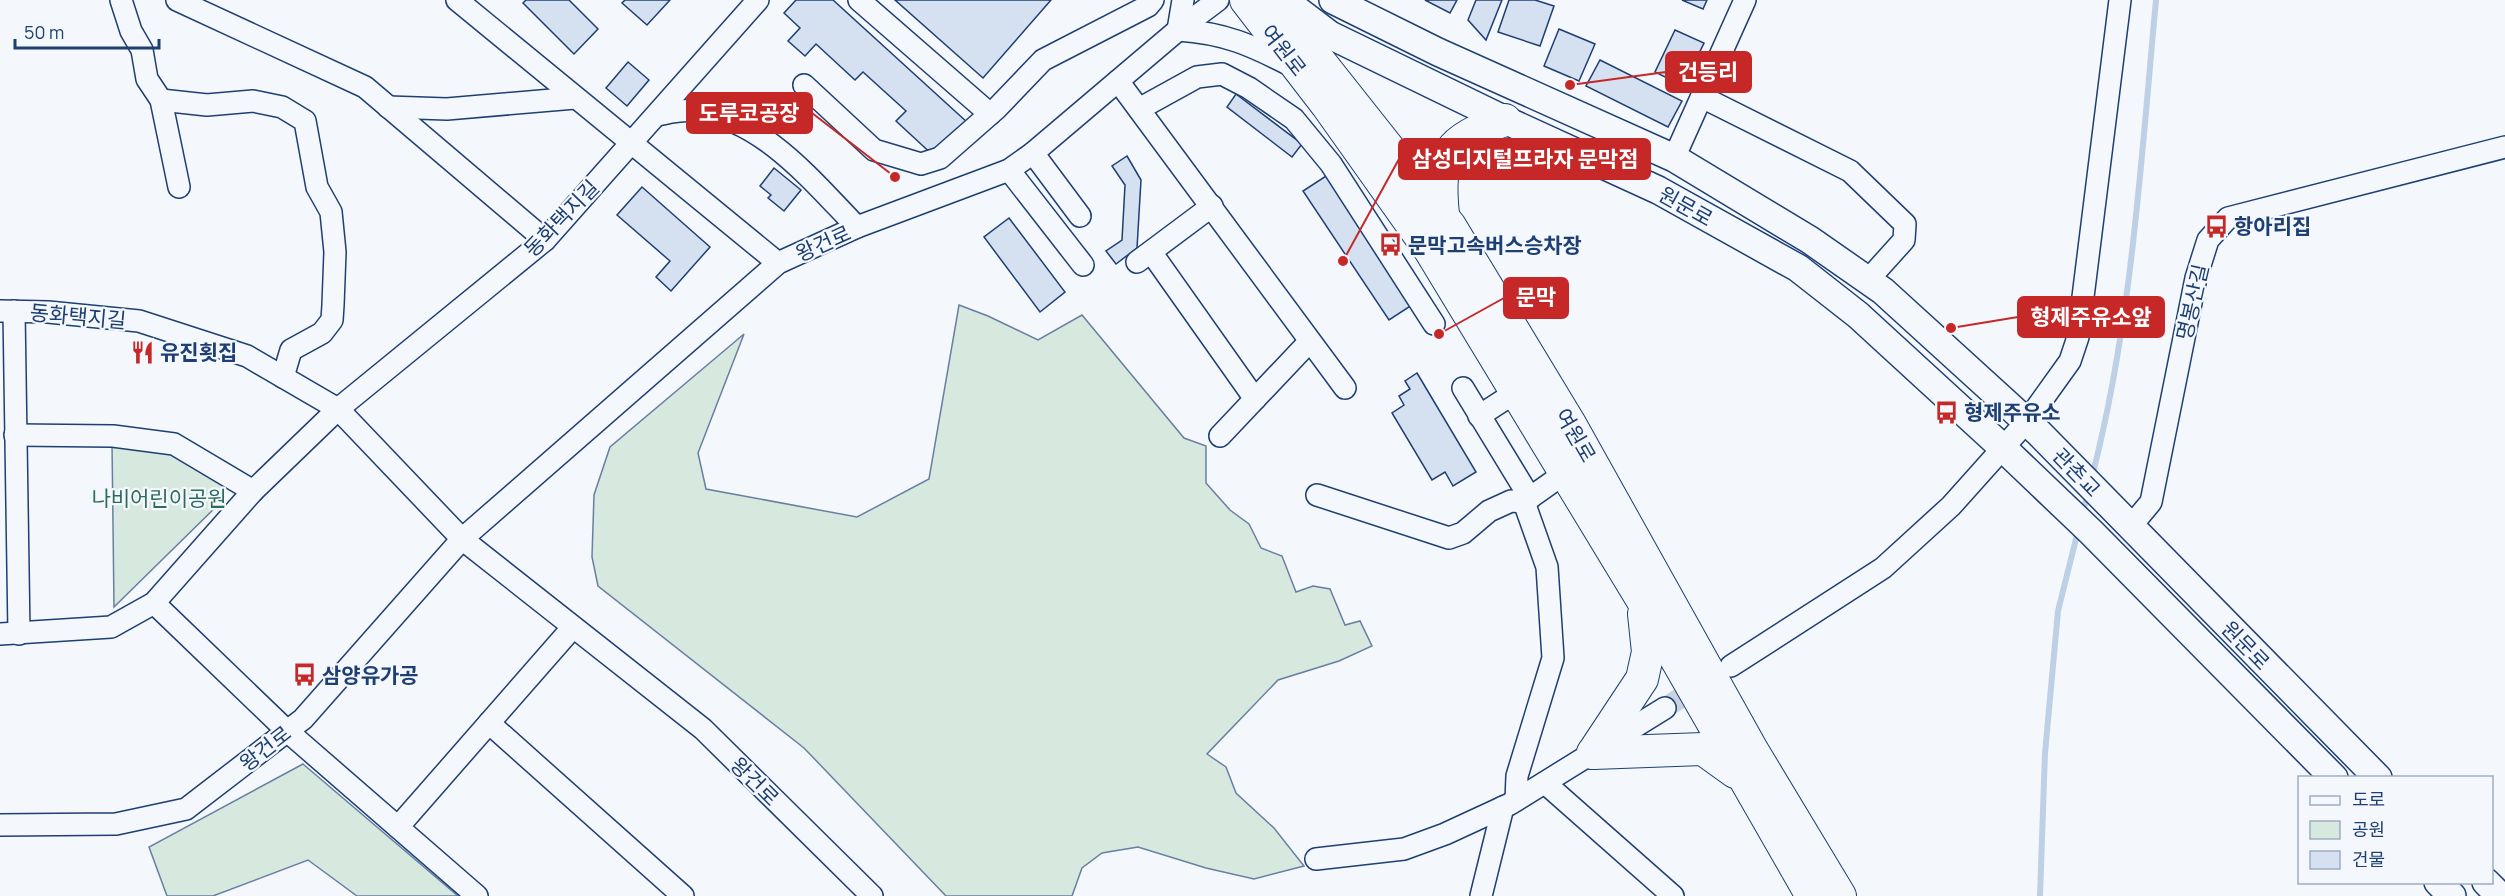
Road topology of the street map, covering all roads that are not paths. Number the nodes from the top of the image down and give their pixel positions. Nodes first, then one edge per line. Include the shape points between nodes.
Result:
1 (121, 0) edge
2 (177, 0) edge
3 (457, 0) edge
4 (758, 0) edge
5 (859, 0) edge
6 (1153, 0) edge
7 (1183, 0) edge
8 (1218, 0) edge
9 (1246, 0) edge
10 (1271, 0) edge
11 (1284, 0) edge
12 (1333, 0) edge
13 (1745, 0) edge
14 (2120, 0) edge
15 (1178, 30) junction
16 (1300, 70) junction
17 (1118, 81) junction
18 (804, 85) dead end
19 (1702, 97) junction
20 (574, 98) junction
21 (161, 100) junction
22 (388, 107) junction
23 (1139, 109) junction
24 (990, 114) junction
25 (657, 115) junction
26 (1505, 120) junction
27 (630, 143) junction
28 (2505, 147) edge
29 (1033, 153) junction
30 (1674, 158) junction
31 (1009, 170) junction
32 (178, 187) dead end
33 (1658, 189) junction
34 (1212, 206) junction
35 (1443, 215) junction
36 (1080, 216) dead end
37 (857, 227) junction
38 (545, 240) junction
39 (778, 263) junction
40 (1083, 265) dead end
41 (1868, 280) junction
42 (7, 311) edge
43 (1434, 324) dead end
44 (1309, 342) junction
45 (283, 377) junction
46 (1345, 388) dead end
47 (1463, 388) dead end
48 (1516, 392) junction
49 (1256, 399) junction
50 (338, 409) junction
51 (1479, 416) junction
52 (2033, 427) junction
53 (15, 435) junction
54 (1220, 436) dead end
55 (2009, 453) junction
56 (1565, 473) junction
57 (253, 491) junction
58 (1317, 495) dead end
59 (1527, 500) junction
60 (2123, 519) junction
61 (462, 539) junction
62 (2100, 541) junction
63 (1643, 601) junction
64 (154, 603) junction
65 (573, 627) junction
66 (10, 634) edge
67 (1731, 666) dead end
68 (1665, 708) tunnel mouth
69 (489, 723) junction
70 (286, 730) junction
71 (1593, 753) junction
72 (2333, 776) edge
73 (2377, 776) edge
74 (1742, 778) junction
75 (1545, 783) junction
76 (1510, 803) junction
77 (0, 825) edge
78 (398, 827) junction
79 (1316, 859) dead end
80 (2440, 884) edge
81 (2488, 884) edge
82 (477, 896) edge
83 (683, 896) edge
84 (872, 896) edge
85 (1481, 896) edge
86 (1673, 896) edge
87 (1812, 896) edge
88 (1840, 896) edge
89 (2452, 896) edge
90 (2500, 896) edge

1 - 21 street via 142,50 147,79
2 - 22 street via 364,87
3 - 20 street
4 - 25 street, 동화택지길
5 - 24 street
6 - 24 street via 1043,60
7 - 15 street
8 - 15 street, 왕건로
9 - 16 highway, 여원로
10 - 35 highway, 여원로
11 - 26 main road, 원문로 via 1330,35
12 - 30 main road, 원문로 via 1438,52
13 - 19 street
14 - 52 street via 2078,337 2070,361
15 - 16 street via 1246,42
15 - 17 street, 왕건로
16 - 48 highway, 여원로 via 1430,250
17 - 23 street
17 - 29 street, 왕건로
18 - 24 street via 874,150 921,164 940,158
19 - 30 street
19 - 41 street via 1850,171 1905,224 1904,240
20 - 22 street via 447,109
20 - 27 street
21 - 32 street
21 - 45 street via 207,105 253,101 282,108 305,121 317,187 331,212 335,252 332,320 322,333 291,350
22 - 38 street
23 - 34 street
23 - 43 street via 1197,77 1222,74 1294,119 1331,164
25 - 27 street, 동화택지길
25 - 37 street via 693,110 734,121 796,164
26 - 33 main road, 원문로
26 - 35 highway via 1456,143 1444,162 1440,180
27 - 38 street, 동화택지길
27 - 39 street
28 - 60 street, 명봉산길 via 2228,218 2208,240 2196,278 2151,502
29 - 31 street, 왕건로
29 - 36 street
30 - 33 main road
30 - 41 main road, 원문로
31 - 37 street, 왕건로
31 - 40 street
33 - 55 main road, 원문로 via 1798,268 1858,315
34 - 44 street
34 - 49 street via 1144,257
35 - 88 highway, 여원로 via 1570,424 1752,750
37 - 39 street, 왕건로
38 - 50 street, 동화택지길
39 - 61 street, 왕건로
41 - 52 main road, 원문로
42 - 45 street, 동화택지길 via 139,321 247,356
42 - 53 street, 동화택지길
44 - 46 street
44 - 49 street
45 - 50 street, 동화택지길
47 - 51 street
48 - 51 street
48 - 56 highway, 여원로
49 - 54 street
50 - 57 street, 동화택지길
50 - 61 street, 동화택지길
51 - 59 street
52 - 55 street
52 - 60 main road, 관촌교
53 - 57 street via 113,436 174,444
53 - 66 street, 동화택지길
55 - 62 main road, 관촌교
55 - 67 street via 1883,568
56 - 59 street
56 - 63 highway, 여원로
57 - 64 street, 동화택지길
58 - 59 street via 1449,538 1463,533 1489,511 1511,501
59 - 76 street via 1546,567 1553,658
60 - 62 main road
60 - 73 main road, 원문로
61 - 65 street, 왕건로
61 - 70 street, 왕건로 via 303,719
62 - 72 main road, 원문로
63 - 71 highway via 1648,652 1642,680
63 - 74 highway, 여원로
64 - 66 street, 동화택지길 via 111,627
64 - 70 street
65 - 69 street
65 - 84 street, 왕건로 via 703,729
68 - 71 street
69 - 78 street
69 - 83 street
70 - 77 street, 왕건로 via 186,809 116,824
70 - 78 street
71 - 74 highway via 1703,749
71 - 75 street
74 - 87 highway, 여원로
75 - 76 street
75 - 86 street
76 - 79 street via 1404,849
76 - 85 street
78 - 82 street
80 - 89 main road
81 - 90 main road

